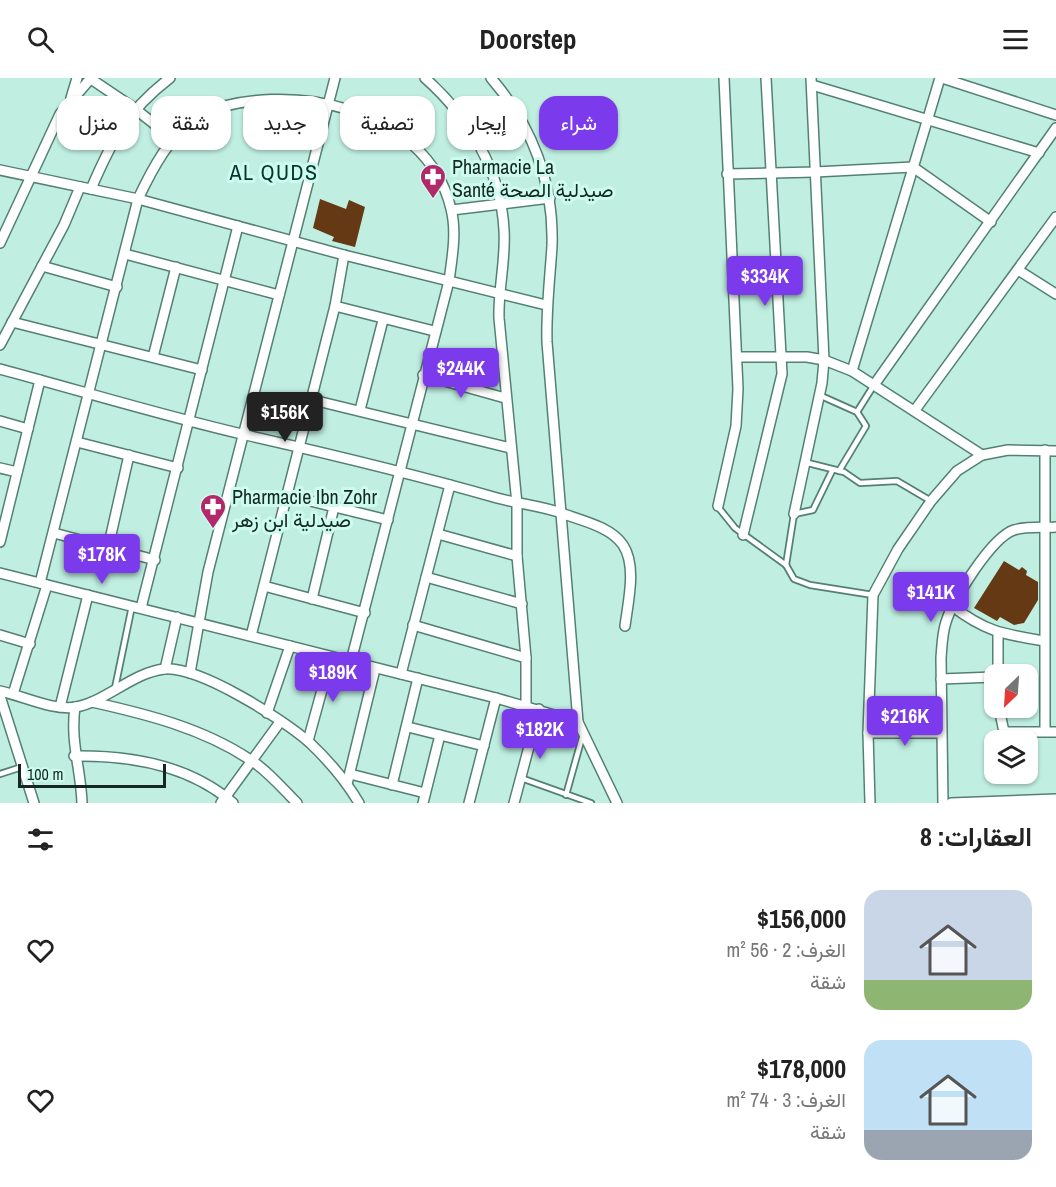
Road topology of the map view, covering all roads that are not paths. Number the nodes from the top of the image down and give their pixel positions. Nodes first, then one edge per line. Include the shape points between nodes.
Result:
1 (76, 78) edge
2 (91, 78) edge
3 (170, 78) edge
4 (335, 78) edge
5 (425, 78) edge
6 (491, 78) edge
7 (724, 78) edge
8 (766, 78) edge
9 (941, 78) edge
10 (812, 81) edge
11 (257, 90) dead end
12 (335, 94) junction
13 (71, 96) edge
14 (75, 96) edge
15 (117, 96) edge
16 (231, 99) edge
17 (139, 104) edge
18 (139, 112) edge
19 (1056, 115) edge
20 (928, 118) junction
21 (57, 121) edge
22 (151, 121) edge
23 (1056, 128) edge
24 (109, 150) edge
25 (165, 150) edge
26 (1039, 153) junction
27 (913, 167) junction
28 (0, 170) edge
29 (815, 172) junction
30 (772, 173) junction
31 (727, 174) junction
32 (31, 177) junction
33 (80, 187) junction
34 (91, 189) junction
35 (550, 198) junction
36 (138, 199) junction
37 (500, 203) junction
38 (452, 210) junction
39 (991, 222) junction
40 (1054, 223) edge
41 (238, 226) junction
42 (292, 241) junction
43 (0, 243) edge
44 (125, 254) junction
45 (344, 255) junction
46 (42, 266) junction
47 (176, 267) junction
48 (1018, 270) junction
49 (225, 280) junction
50 (449, 281) junction
51 (117, 287) junction
52 (498, 293) junction
53 (1056, 294) edge
54 (279, 295) junction
55 (546, 305) junction
56 (334, 306) junction
57 (383, 320) junction
58 (12, 322) junction
59 (434, 331) junction
60 (102, 344) junction
61 (0, 345) edge
62 (780, 356) junction
63 (153, 357) junction
64 (737, 357) junction
65 (824, 360) junction
66 (0, 369) edge
67 (202, 370) junction
68 (852, 371) junction
69 (423, 375) junction
70 (40, 380) junction
71 (874, 385) junction
72 (89, 394) junction
73 (819, 395) junction
74 (505, 398) junction
75 (309, 399) junction
76 (360, 410) junction
77 (915, 410) junction
78 (857, 412) junction
79 (189, 419) junction
80 (0, 421) edge
81 (411, 426) junction
82 (28, 429) junction
83 (244, 434) junction
84 (77, 442) junction
85 (298, 446) junction
86 (510, 448) junction
87 (1045, 450) junction
88 (1056, 451) edge
89 (129, 455) junction
90 (982, 455) junction
91 (804, 462) junction
92 (0, 468) edge
93 (178, 468) junction
94 (399, 470) junction
95 (832, 471) junction
96 (839, 471) junction
97 (18, 472) junction
98 (450, 485) junction
99 (286, 495) junction
100 (931, 501) junction
101 (517, 504) junction
102 (718, 506) joint
103 (334, 507) junction
104 (561, 513) junction
105 (794, 514) junction
106 (3, 520) edge
107 (388, 520) junction
108 (1051, 528) edge
109 (54, 533) junction
110 (438, 534) junction
111 (743, 535) junction
112 (0, 542) edge
113 (108, 548) junction
114 (516, 556) junction
115 (155, 560) junction
116 (786, 565) junction
117 (0, 576) edge
118 (426, 576) junction
119 (43, 584) junction
120 (264, 586) junction
121 (88, 595) junction
122 (873, 595) junction
123 (312, 599) junction
124 (522, 604) junction
125 (952, 606) junction
126 (137, 607) junction
127 (364, 613) junction
128 (177, 617) junction
129 (199, 622) junction
130 (414, 625) junction
131 (625, 626) dead end
132 (998, 634) junction
133 (0, 635) edge
134 (251, 636) junction
135 (1044, 641) junction
136 (30, 644) junction
137 (290, 646) junction
138 (331, 657) junction
139 (526, 658) junction
140 (351, 662) junction
141 (997, 664) edge
142 (165, 669) junction
143 (375, 669) junction
144 (190, 673) junction
145 (400, 674) junction
146 (984, 677) edge
147 (418, 678) junction
148 (942, 679) junction
149 (114, 691) junction
150 (0, 694) edge
151 (13, 694) junction
152 (496, 698) junction
153 (92, 702) junction
154 (526, 706) junction
155 (60, 707) junction
156 (75, 707) junction
157 (539, 709) junction
158 (267, 713) junction
159 (1001, 718) edge
160 (280, 722) junction
161 (578, 722) junction
162 (408, 727) junction
163 (1045, 731) junction
164 (584, 732) junction
165 (1056, 732) edge
166 (868, 733) junction
167 (942, 734) junction
168 (440, 735) junction
169 (308, 741) junction
170 (484, 746) junction
171 (74, 756) junction
172 (251, 760) junction
173 (22, 768) junction
174 (0, 774) edge
175 (521, 778) junction
176 (348, 779) junction
177 (392, 785) junction
178 (566, 795) junction
179 (424, 798) edge
180 (1056, 799) edge
181 (226, 801) edge
182 (614, 801) edge
183 (34, 803) edge
184 (82, 803) edge
185 (297, 803) edge
186 (359, 803) edge
187 (469, 803) edge
188 (514, 803) edge
189 (591, 803) edge
190 (870, 803) edge
191 (943, 803) edge
192 (951, 803) edge

1 - 13 street
2 - 14 street
2 - 15 street
3 - 17 street
4 - 12 street
5 - 37 street via 471,130
6 - 35 street via 518,113 544,171
7 - 31 street
8 - 30 street
9 - 19 street
9 - 20 street
10 - 20 street
10 - 29 street
11 - 16 street
12 - 38 street via 366,105 416,141 433,164
12 - 42 street
18 - 22 street
20 - 26 street
20 - 27 street
21 - 32 street
23 - 26 street
24 - 34 street
25 - 36 street
26 - 39 street
27 - 29 street
27 - 39 street
27 - 68 street
28 - 32 street
29 - 30 street
29 - 65 street
30 - 31 street
30 - 62 street
31 - 64 street
32 - 33 street
32 - 43 street
33 - 34 street
33 - 46 street
34 - 36 street
35 - 37 street
35 - 55 street via 552,246
36 - 41 street
36 - 44 street
37 - 38 street
37 - 52 street via 504,230
38 - 50 street
39 - 71 street
40 - 48 street
41 - 42 street
41 - 49 street
42 - 45 street
42 - 54 street
44 - 47 street
44 - 51 street
45 - 50 street
45 - 56 street
46 - 51 street
46 - 58 street
47 - 49 street
47 - 63 street
48 - 53 street
48 - 77 street
49 - 54 street
49 - 67 street
50 - 52 street
50 - 59 street
51 - 60 street
52 - 55 street
52 - 74 street
54 - 83 street
55 - 104 street
56 - 57 street
56 - 75 street
57 - 59 street
57 - 76 street
58 - 60 street
58 - 61 street
59 - 69 street
60 - 63 street
60 - 72 street
62 - 64 street
62 - 65 street
62 - 111 street via 780,383
63 - 67 street
64 - 102 street via 736,426
65 - 68 street
65 - 73 street
66 - 70 street
67 - 79 street
68 - 71 street
69 - 74 street
69 - 81 street
70 - 72 street
70 - 82 street
71 - 77 street
71 - 78 lane
72 - 79 street
72 - 84 street
73 - 78 lane
73 - 91 street
74 - 86 street
75 - 76 street
75 - 85 street
76 - 81 street
77 - 90 street
78 - 96 lane via 865,431
79 - 83 street
79 - 93 street
80 - 82 street
81 - 86 street
81 - 94 street
82 - 97 street
83 - 85 street
83 - 129 street
84 - 89 street
84 - 109 street
85 - 94 street
85 - 99 street
86 - 101 street
87 - 88 street
87 - 90 street
87 - 108 street
89 - 93 street
89 - 113 street
90 - 100 street via 957,471
91 - 95 lane
91 - 105 street
92 - 97 street
93 - 115 street
94 - 98 street
94 - 107 street
95 - 96 lane
95 - 105 lane via 813,510
96 - 100 lane via 860,483 897,481
97 - 106 street
98 - 101 street
98 - 110 street
99 - 103 street
99 - 120 street
100 - 122 street
101 - 104 street
101 - 114 street
102 - 111 lane
103 - 107 street
103 - 123 street
104 - 131 street via 607,531 623,545 629,560 630,583
104 - 161 street
105 - 116 lane
106 - 112 street
107 - 127 street
108 - 125 street via 1012,531 999,541
108 - 135 street
109 - 113 street
109 - 119 street
110 - 114 street
110 - 118 street
111 - 116 lane
113 - 115 street
114 - 124 street
115 - 126 street
116 - 122 lane via 794,579 810,585
117 - 119 street
118 - 124 street
118 - 130 street
119 - 121 street
119 - 136 street
120 - 123 street
120 - 134 street
121 - 126 street
121 - 155 street
122 - 166 street
123 - 127 street
124 - 139 street
125 - 132 street
125 - 148 street via 942,634
126 - 128 street
126 - 149 lane
127 - 140 street
128 - 129 street
128 - 142 street
129 - 134 street
129 - 144 street
130 - 139 street
130 - 145 street
132 - 135 street
132 - 141 street
133 - 136 street
134 - 137 street
135 - 163 street
136 - 151 street
137 - 138 street
137 - 158 street
138 - 140 street
138 - 169 street
139 - 154 street
140 - 143 street
142 - 144 street
142 - 149 street
143 - 145 street
143 - 176 street
144 - 158 street
145 - 147 street
146 - 148 street
147 - 152 street
147 - 162 street
148 - 167 street
149 - 153 street
150 - 151 street
150 - 173 street
151 - 155 street
152 - 154 street
152 - 170 street
153 - 156 street
153 - 172 street via 192,730
154 - 157 street
155 - 156 street
156 - 171 street
157 - 161 street
157 - 175 street
158 - 160 street
159 - 163 street via 1004,732
160 - 169 street
160 - 172 street
161 - 164 street
162 - 168 street
162 - 177 street
163 - 165 street
164 - 178 lane
164 - 182 street
166 - 167 street
166 - 190 street
167 - 191 street
168 - 170 street
168 - 179 street
169 - 176 street
170 - 187 street
171 - 181 street via 108,756 174,769
171 - 184 street
172 - 181 street
172 - 185 street
173 - 174 lane
173 - 183 street
175 - 178 lane
175 - 188 street
176 - 177 street
176 - 186 street
177 - 179 street
178 - 189 lane
180 - 192 street

